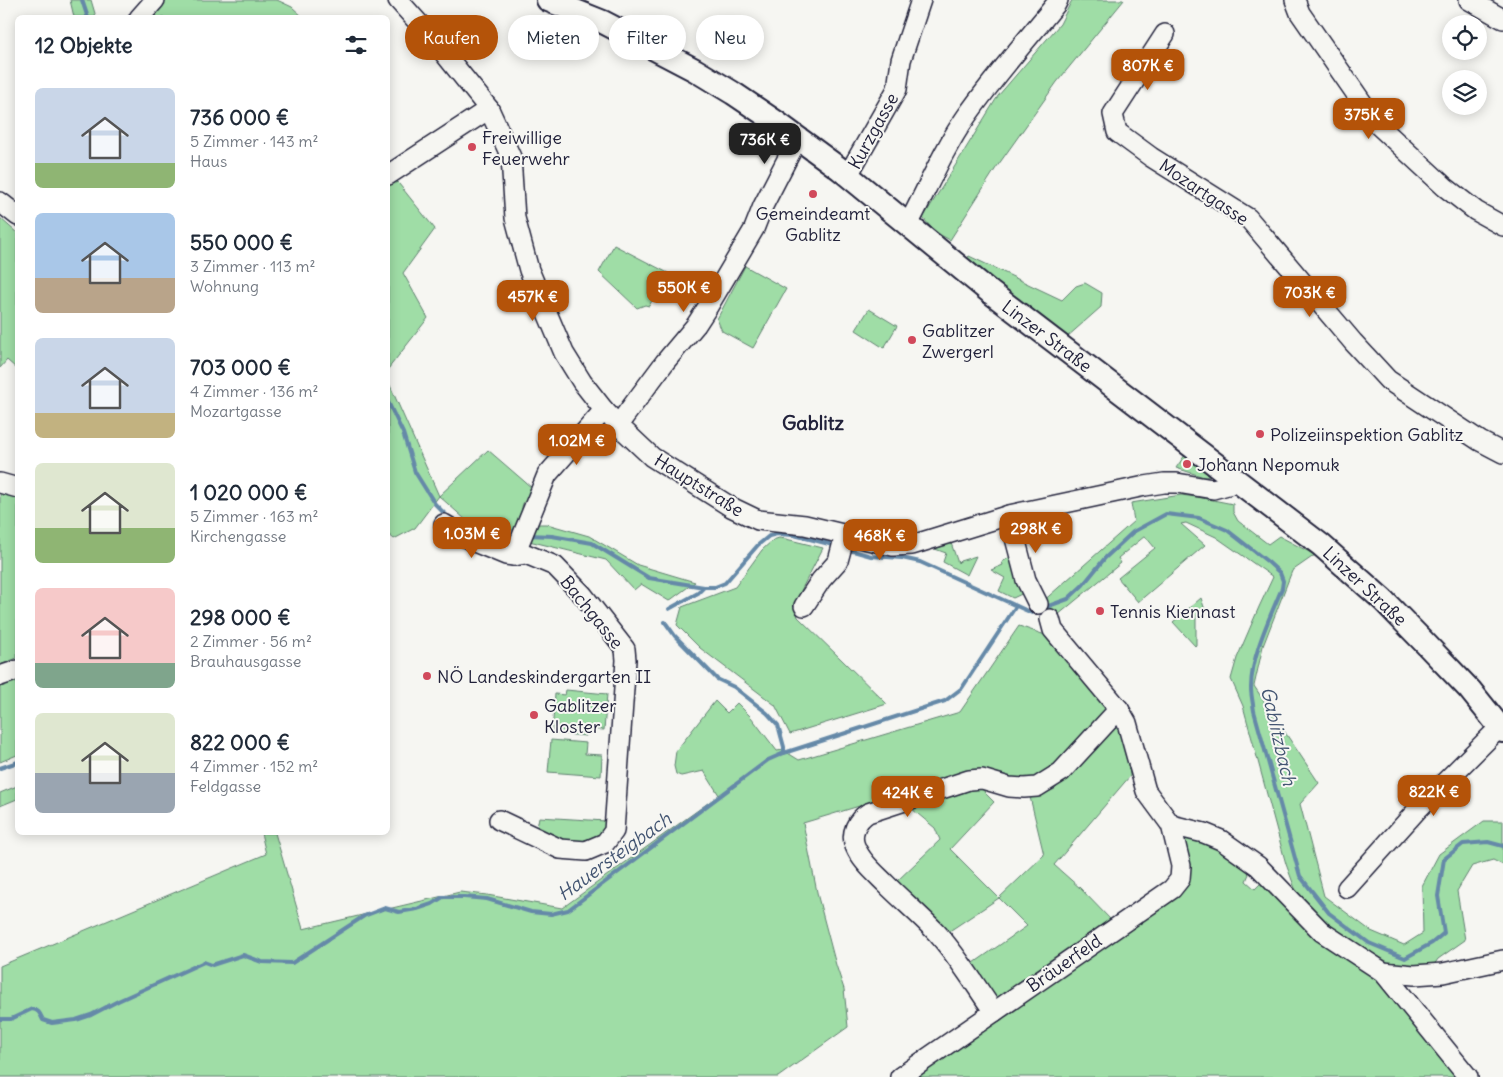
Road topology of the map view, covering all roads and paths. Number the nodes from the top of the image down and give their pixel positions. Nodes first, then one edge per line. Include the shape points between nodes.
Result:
1 (156, 0) edge
2 (398, 0) edge
3 (548, 0) edge
4 (921, 0) edge
5 (1058, 0) edge
6 (1295, 0) edge
7 (1469, 0) edge
8 (142, 15) edge
9 (1503, 19) edge
10 (1165, 34) dead end
11 (489, 109) junction
12 (798, 138) junction
13 (390, 174) edge
14 (848, 175) junction
15 (0, 202) edge
16 (15, 214) edge
17 (908, 224) junction
18 (1503, 226) edge
19 (604, 410) junction
20 (618, 425) junction
21 (1503, 453) edge
22 (0, 482) edge
23 (1240, 482) junction
24 (15, 487) edge
25 (1008, 515) junction
26 (444, 524) dead end
27 (843, 544) junction
28 (516, 552) junction
29 (1038, 604) dead end
30 (804, 606) dead end
31 (1050, 619) dead end
32 (15, 671) edge
33 (0, 676) edge
34 (1119, 709) junction
35 (1502, 729) edge
36 (499, 820) dead end
37 (1170, 825) junction
38 (1347, 888) dead end
39 (1503, 960) edge
40 (1383, 972) junction
41 (1414, 975) junction
42 (1398, 991) junction
43 (994, 1012) junction
44 (900, 1077) edge
45 (1468, 1077) edge

1 - 8 street
2 - 11 street, Hauptstraße
3 - 12 main road, Linzer Straße via 603,22 689,67
4 - 14 street, Kurzgasse via 901,60 897,89
5 - 17 street via 966,118
6 - 18 street via 1309,27 1377,124 1445,187 1476,211
7 - 9 street
10 - 21 street, Mozartgasse via 1113,114 1117,132 1248,218 1388,380
11 - 13 street
11 - 19 street, Hauptstraße via 511,156 515,218 529,270 564,353
12 - 14 main road, Linzer Straße
12 - 20 street via 754,229 700,318
14 - 17 main road, Linzer Straße
15 - 16 street
17 - 23 main road, Linzer Straße via 990,292
19 - 20 street, Hauptstraße
19 - 28 street via 547,475
20 - 27 street, Hauptstraße via 646,453 738,511 758,520 805,525
22 - 24 street
23 - 25 street, Hauptstraße via 1213,489 1164,483
23 - 35 main road, Linzer Straße via 1383,600 1470,690
25 - 27 street, Hauptstraße via 912,546
25 - 29 street via 1026,580
26 - 28 street, Bachgasse via 472,541 506,555
27 - 30 street via 838,561
28 - 36 street, Bachgasse via 555,566 583,595 625,649 626,660 614,831 605,843 586,851 560,849
31 - 34 street via 1058,637
32 - 33 street
34 - 37 street via 1127,723 1146,791
34 - 43 street via 1061,772 1037,787 1009,787 982,779 968,780 868,813 856,826 854,843 860,856 936,932
35 - 38 street via 1419,808
37 - 40 street via 1221,840 1258,866 1322,932
37 - 43 street, Bräuerfeld via 1181,866 1180,879 1172,889
39 - 41 street via 1442,973
40 - 41 street
40 - 42 street
41 - 42 street
42 - 45 street
43 - 44 street, Bräuerfeld

